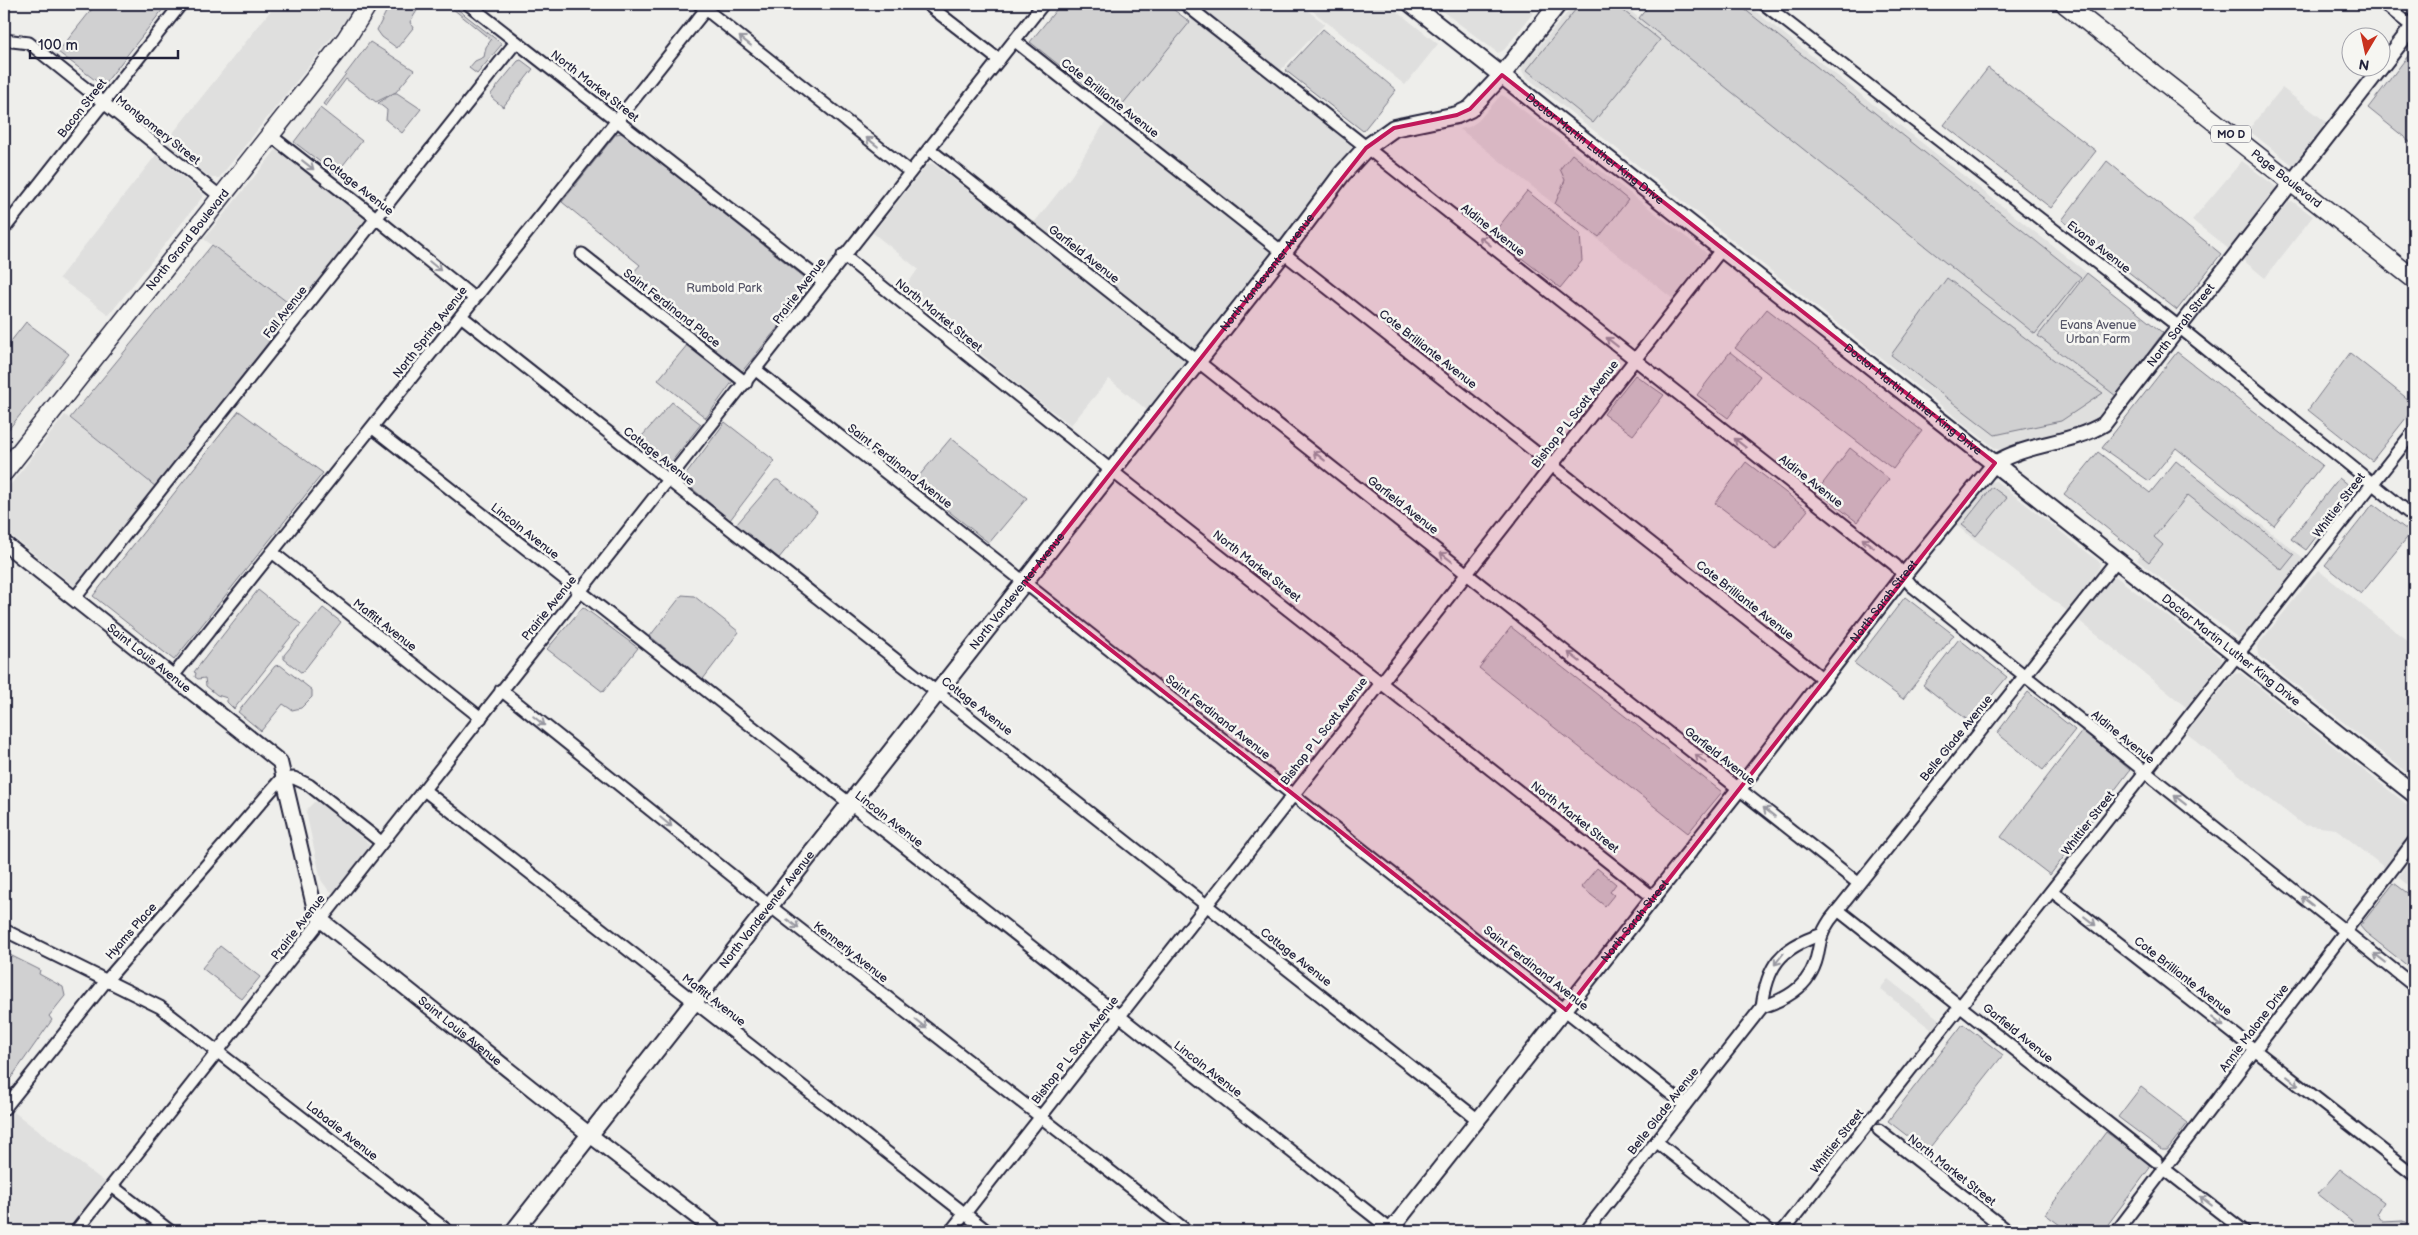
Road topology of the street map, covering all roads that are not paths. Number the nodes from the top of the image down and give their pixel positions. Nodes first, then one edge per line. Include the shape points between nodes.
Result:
1 (181, 4) edge
2 (368, 4) edge
3 (468, 4) edge
4 (927, 4) edge
5 (1043, 4) edge
6 (1184, 4) edge
7 (1411, 4) edge
8 (1558, 4) edge
9 (1764, 4) edge
10 (2066, 4) edge
11 (2384, 4) edge
12 (705, 6) edge
13 (2414, 27) edge
14 (4, 40) edge
15 (1015, 41) junction
16 (516, 42) junction
17 (999, 60) junction
18 (1502, 75) junction
19 (103, 103) junction
20 (617, 122) junction
21 (270, 135) junction
22 (1366, 148) junction
23 (929, 149) junction
24 (910, 172) junction
25 (2293, 183) junction
26 (221, 197) junction
27 (376, 218) junction
28 (4, 229) edge
29 (1721, 250) junction
30 (1283, 253) junction
31 (582, 254) dead end
32 (843, 256) junction
33 (2414, 279) edge
34 (823, 282) junction
35 (474, 298) junction
36 (461, 316) junction
37 (2180, 327) junction
38 (1635, 360) junction
39 (1198, 361) junction
40 (756, 370) junction
41 (746, 383) junction
42 (373, 428) junction
43 (2414, 431) edge
44 (1995, 463) junction
45 (1553, 464) junction
46 (1112, 471) junction
47 (4, 472) edge
48 (667, 480) junction
49 (2373, 484) junction
50 (2414, 516) edge
51 (4, 543) edge
52 (272, 552) junction
53 (2116, 560) junction
54 (1467, 572) junction
55 (1903, 576) junction
56 (1025, 582) junction
57 (580, 592) junction
58 (74, 599) junction
59 (2238, 655) junction
60 (2024, 675) junction
61 (173, 676) junction
62 (1823, 679) junction
63 (1381, 681) junction
64 (502, 690) junction
65 (938, 693) junction
66 (481, 718) junction
67 (2145, 772) junction
68 (285, 778) junction
69 (1739, 789) junction
70 (424, 790) junction
71 (1293, 793) junction
72 (2414, 794) edge
73 (849, 805) junction
74 (2414, 841) edge
75 (381, 842) junction
76 (1858, 883) junction
77 (2052, 891) junction
78 (1654, 898) junction
79 (1206, 904) junction
80 (770, 906) junction
81 (1838, 910) junction
82 (321, 920) junction
83 (4, 930) edge
84 (2345, 931) junction
85 (1820, 935) junction
86 (106, 981) junction
87 (2414, 986) edge
88 (694, 1003) junction
89 (1962, 1006) junction
90 (1762, 1007) junction
91 (1566, 1010) junction
92 (1119, 1016) junction
93 (2255, 1051) junction
94 (219, 1052) junction
95 (1685, 1105) junction
96 (4, 1109) edge
97 (1040, 1118) junction
98 (1477, 1119) junction
99 (1879, 1130) dead end
100 (590, 1135) junction
101 (1657, 1142) junction
102 (2160, 1165) junction
103 (2414, 1175) edge
104 (112, 1186) junction
105 (965, 1214) junction
106 (76, 1231) edge
107 (170, 1231) edge
108 (448, 1231) edge
109 (514, 1231) edge
110 (715, 1231) edge
111 (951, 1231) edge
112 (987, 1231) edge
113 (1186, 1231) edge
114 (1390, 1231) edge
115 (1586, 1231) edge
116 (1769, 1231) edge
117 (1783, 1231) edge
118 (2008, 1231) edge
119 (2117, 1231) edge
120 (2244, 1231) edge

1 - 19 street, Bacon Street
2 - 21 main road, North Grand Boulevard via 346,39
3 - 16 street, North Market Street
4 - 17 street
5 - 15 street, Prairie Avenue
6 - 22 street, Aldine Avenue
7 - 18 main road, Doctor Martin Luther King Drive
8 - 18 main road, North Vandeventer Avenue
9 - 37 street, Evans Avenue
10 - 25 main road, Page Boulevard / MO D
11 - 13 street
12 - 20 street, North Spring Avenue
24 -> 12 street
13 - 25 street, North Sarah Street
14 - 19 street, Montgomery Street via 29,43
15 - 17 street, Prairie Avenue
15 - 30 street, Cote Brilliante Avenue
16 - 20 street, North Market Street
16 - 27 street, Fall Avenue
17 - 23 street, Prairie Avenue
18 - 22 main road, North Vandeventer Avenue via 1470,109 1457,115 1394,128
18 - 29 main road, Doctor Martin Luther King Drive
19 - 26 street, Montgomery Street
19 - 28 street, Bacon Street
20 - 34 street, North Market Street
20 - 35 street, North Spring Avenue
21 - 26 main road, North Grand Boulevard
21 -> 27 street, Cottage Avenue
22 - 30 main road, North Vandeventer Avenue via 1342,174
38 -> 22 street, Aldine Avenue
23 - 24 street, Prairie Avenue
23 - 39 street, Garfield Avenue
24 - 32 street, Prairie Avenue
25 - 33 main road, Page Boulevard / MO D
25 - 37 street, North Sarah Street
26 - 47 main road, North Grand Boulevard
27 -> 35 street, Cottage Avenue
27 - 58 street, Fall Avenue
29 - 38 street, Bishop P L Scott Avenue
29 - 44 main road, Doctor Martin Luther King Drive
30 - 39 main road, North Vandeventer Avenue
30 - 45 street, Cote Brilliante Avenue
31 - 41 street, Saint Ferdinand Place
32 - 34 street, Prairie Avenue
32 - 46 street, North Market Street
34 - 40 street, Prairie Avenue
35 - 36 street, North Spring Avenue
36 - 42 street, North Spring Avenue
36 - 48 street, Cottage Avenue
37 - 44 street, North Sarah Street via 2104,424 2090,433 2009,454
37 - 49 street, Evans Avenue
38 - 45 street, Bishop P L Scott Avenue
55 -> 38 street, Aldine Avenue via 1895,565
39 - 46 main road, North Vandeventer Avenue
54 -> 39 street, Garfield Avenue
40 - 41 street, Prairie Avenue
40 - 56 street, Saint Ferdinand Avenue
41 - 48 street, Prairie Avenue
42 - 52 street, North Spring Avenue
42 - 57 street, Lincoln Avenue
43 - 49 street, Whittier Street
44 - 53 main road, Doctor Martin Luther King Drive
44 - 55 street, North Sarah Street
45 - 54 street, Bishop P L Scott Avenue
45 - 62 street, Cote Brilliante Avenue
46 - 56 main road, North Vandeventer Avenue
46 - 63 street, North Market Street
48 - 57 street, Prairie Avenue
48 - 65 street, Cottage Avenue
49 - 50 street, Evans Avenue
49 - 59 street, Whittier Street
51 - 58 street, Saint Louis Avenue
52 - 61 street, North Spring Avenue
52 - 66 street, Maffitt Avenue
53 - 59 main road, Doctor Martin Luther King Drive
53 - 60 street, Belle Glade Avenue
54 - 63 street, Bishop P L Scott Avenue
69 -> 54 street, Garfield Avenue
55 - 60 street, Aldine Avenue
55 - 62 street, North Sarah Street
56 - 65 main road, North Vandeventer Avenue
56 - 71 street, Saint Ferdinand Avenue
57 - 64 street, Prairie Avenue
57 - 73 street, Lincoln Avenue
58 - 61 street, Saint Louis Avenue
59 - 67 street, Whittier Street
59 - 72 main road, Doctor Martin Luther King Drive
60 - 67 street, Aldine Avenue
60 - 76 street, Belle Glade Avenue
61 - 68 street, Saint Louis Avenue via 277,758
62 - 69 street, North Sarah Street
63 - 71 street, Bishop P L Scott Avenue
63 - 78 street, North Market Street
64 - 66 street, Prairie Avenue
64 -> 80 street, Kennerly Avenue
65 - 73 main road, North Vandeventer Avenue
65 - 79 street, Cottage Avenue
66 - 70 street, Prairie Avenue
67 - 77 street, Whittier Street
84 -> 67 street, Aldine Avenue
68 - 75 street via 301,780 309,785
68 - 82 street, Saint Louis Avenue via 315,910
68 - 86 street, Hyams Place via 270,789
76 -> 69 street, Garfield Avenue
69 - 78 street, North Sarah Street
70 - 75 street, Prairie Avenue
70 - 88 street, Maffitt Avenue
71 - 79 street, Bishop P L Scott Avenue
71 - 91 street, Saint Ferdinand Avenue
73 - 80 main road, North Vandeventer Avenue
73 - 92 street, Lincoln Avenue
74 - 84 street, Annie Malone Drive
75 - 82 street, Prairie Avenue
76 - 81 street, Belle Glade Avenue
77 - 89 street, Whittier Street
77 -> 93 street, Cote Brilliante Avenue
78 - 91 street, North Sarah Street
79 - 92 street, Bishop P L Scott Avenue
79 - 98 street, Cottage Avenue
80 - 88 main road, North Vandeventer Avenue
80 -> 97 street, Kennerly Avenue
81 - 85 street, Belle Glade Avenue
81 - 89 street, Garfield Avenue
82 - 94 street, Prairie Avenue
82 - 100 street, Saint Louis Avenue
83 - 86 street, Labadie Avenue
87 -> 84 street, Aldine Avenue
84 - 93 street, Annie Malone Drive
85 - 90 street, Belle Glade Avenue via 1813,970 1805,982 1782,1000
85 -> 90 street, Belle Glade Avenue via 1787,949 1777,960 1764,987
86 - 94 street, Labadie Avenue via 160,1008
86 - 96 street, Hyams Place
88 - 100 main road, North Vandeventer Avenue
88 - 105 street, Maffitt Avenue
89 - 102 street, Garfield Avenue
89 - 117 street, Whittier Street
90 - 95 street, Belle Glade Avenue
91 - 95 street, Saint Ferdinand Avenue
91 - 98 street, North Sarah Street
92 - 97 street, Bishop P L Scott Avenue
92 - 114 street, Lincoln Avenue
93 - 102 street, Annie Malone Drive
93 -> 103 street, Cote Brilliante Avenue
94 - 104 street, Prairie Avenue
94 - 108 street, Labadie Avenue
95 - 101 street, Belle Glade Avenue
97 - 105 street, Bishop P L Scott Avenue
97 - 113 street, Kennerly Avenue
98 - 114 street, North Sarah Street
99 - 118 street, North Market Street
100 - 109 main road, North Vandeventer Avenue
100 - 110 street, Saint Louis Avenue
101 - 115 street, Belle Glade Avenue
101 - 116 street
102 - 119 street, Annie Malone Drive
120 -> 102 street, Garfield Avenue
104 - 106 street, Prairie Avenue
104 - 107 street
105 - 111 street, Bishop P L Scott Avenue
105 - 112 street, Maffitt Avenue

